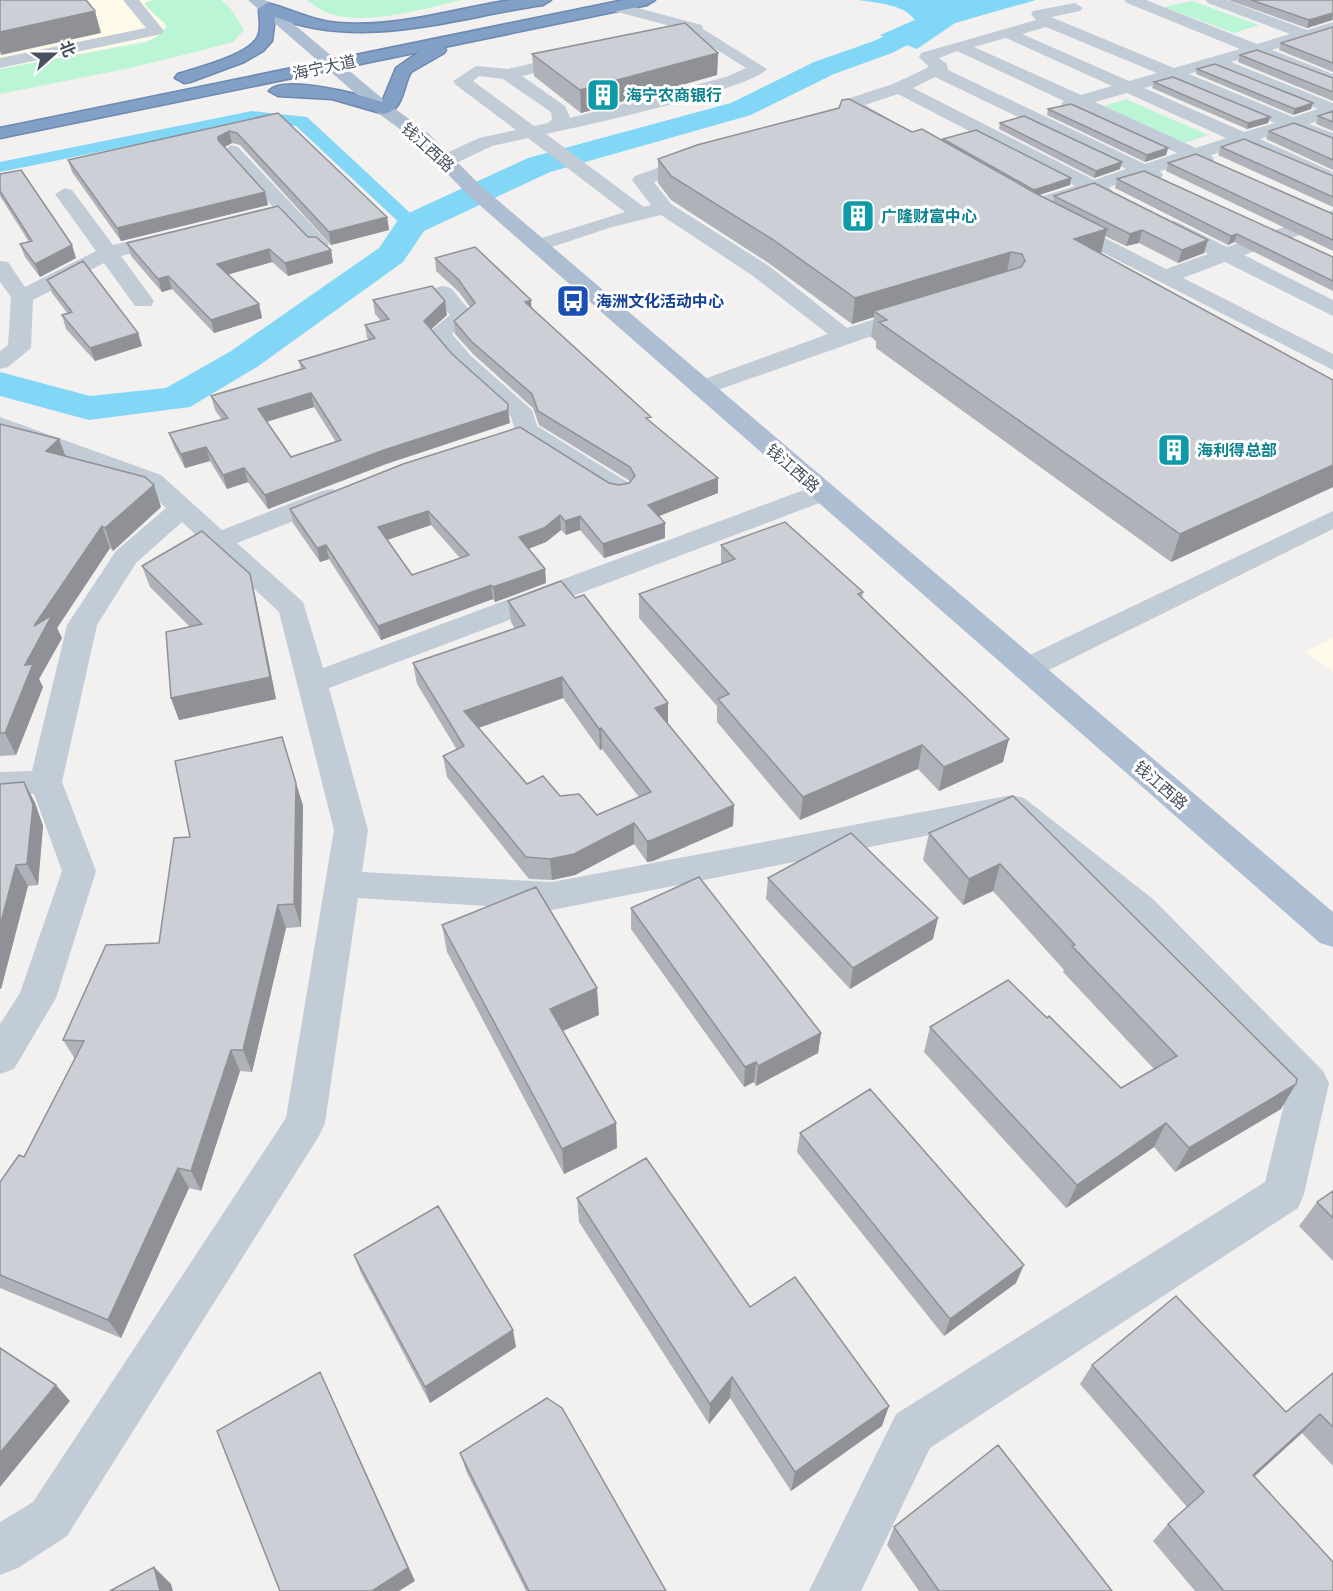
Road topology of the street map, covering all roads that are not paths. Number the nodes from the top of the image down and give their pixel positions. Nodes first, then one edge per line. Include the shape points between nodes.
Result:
1 (543, 0) edge
2 (571, 0) edge
3 (647, 0) edge
4 (1132, 0) edge
5 (1213, 0) edge
6 (129, 1) edge
7 (261, 4) edge
8 (615, 7) junction
9 (1075, 8) dead end
10 (596, 11) junction
11 (1313, 14) edge
12 (1047, 22) junction
13 (1333, 22) edge
14 (1333, 27) edge
15 (703, 34) junction
16 (1010, 34) junction
17 (678, 35) junction
18 (1305, 35) junction
19 (472, 37) junction
20 (632, 45) edge
21 (1333, 45) edge
22 (959, 46) junction
23 (1253, 49) junction
24 (315, 52) junction
25 (598, 53) edge
26 (1214, 61) junction
27 (0, 62) edge
28 (334, 65) junction
29 (936, 71) junction
30 (1174, 73) junction
31 (508, 74) junction
32 (184, 78) junction
33 (1333, 80) edge
34 (1126, 87) junction
35 (899, 88) junction
36 (127, 89) dead end
37 (1081, 101) junction
38 (384, 109) junction
39 (1333, 109) edge
40 (1030, 116) junction
41 (1292, 123) junction
42 (45, 124) junction
43 (554, 127) junction
44 (982, 130) junction
45 (531, 132) junction
46 (900, 132) edge
47 (0, 133) edge
48 (954, 139) edge
49 (1242, 139) junction
50 (1333, 140) edge
51 (231, 151) edge
52 (722, 154) edge
53 (1195, 154) junction
54 (445, 160) junction
55 (1226, 168) edge
56 (1144, 170) junction
57 (1333, 179) edge
58 (1175, 185) edge
59 (1092, 187) junction
60 (65, 194) dead end
61 (1011, 195) edge
62 (1123, 202) edge
63 (1031, 206) junction
64 (1310, 207) edge
65 (664, 208) junction
66 (286, 209) junction
67 (264, 214) edge
68 (641, 214) junction
69 (1332, 216) edge
70 (1154, 218) edge
71 (1258, 225) edge
72 (197, 231) edge
73 (1279, 235) junction
74 (319, 244) edge
75 (539, 245) junction
76 (1301, 245) edge
77 (107, 253) junction
78 (1225, 254) junction
79 (0, 267) edge
80 (1164, 277) junction
81 (443, 293) dead end
82 (22, 297) junction
83 (142, 301) dead end
84 (931, 309) edge
85 (1333, 309) edge
86 (844, 336) junction
87 (3, 360) edge
88 (1333, 363) edge
89 (701, 388) junction
90 (0, 424) edge
91 (351, 489) edge
92 (620, 489) edge
93 (821, 493) junction
94 (182, 508) junction
95 (1333, 519) edge
96 (219, 541) junction
97 (1026, 669) junction
98 (312, 683) junction
99 (46, 782) junction
100 (0, 784) edge
101 (343, 884) junction
102 (1333, 933) edge
103 (0, 1057) edge
104 (0, 1550) edge
105 (834, 1591) edge

1 - 7 highway via 376,30 306,25
2 - 24 highway, 海宁大道
3 - 8 highway, 海宁大道
4 - 23 street
5 - 18 street
6 - 27 street via 156,31
7 - 24 main road, 钱江西路
7 - 32 highway via 268,30 254,50
8 - 10 highway, 海宁大道
8 - 15 street via 703,30
9 - 12 street via 1039,14
10 - 17 street via 659,24
10 - 19 highway, 海宁大道
11 - 13 street
12 - 16 street
12 - 30 street
14 - 18 street
15 - 17 street
15 - 43 street via 759,69 732,81
16 - 22 street
16 - 34 street
17 - 20 street
18 - 21 street
18 - 23 street
19 - 28 highway, 海宁大道
19 - 38 highway via 414,61 402,72 394,102
22 - 29 street via 927,57 941,68
22 - 37 street
23 - 26 street
23 - 33 street
24 - 28 main road, 钱江西路
24 - 32 highway, 海宁大道
25 - 31 street
26 - 30 street
26 - 39 street
28 - 38 main road, 钱江西路
28 - 42 highway, 海宁大道
29 - 35 street
29 - 40 street
30 - 34 street
30 - 41 street
31 - 43 street via 559,111 561,120
31 - 45 street via 477,71 462,81
32 - 36 highway, 海宁大道
34 - 37 street
34 - 49 street
35 - 44 street
35 - 46 street via 850,104
37 - 40 street
37 - 53 street
38 - 42 highway via 348,96 270,91 180,108
38 - 54 main road, 钱江西路
39 - 41 street
40 - 44 street
40 - 56 street
41 - 49 street
41 - 50 street
42 - 47 highway, 海宁大道
43 - 45 street
44 - 48 street
44 - 59 street
45 - 54 street via 486,142
45 - 68 street
49 - 53 street
49 - 57 street
51 - 66 street
52 - 65 street via 642,180
53 - 55 street
53 - 56 street
54 - 75 main road, 钱江西路
56 - 58 street
56 - 59 street
59 - 62 street
59 - 63 street
60 - 77 street
61 - 63 street
63 - 80 street
64 - 69 street
65 - 68 street
65 - 86 street via 761,271
66 - 67 street
66 - 74 street
68 - 75 street
69 - 73 street
70 - 78 street
71 - 73 street
72 - 77 street
73 - 76 street
73 - 78 street
75 - 89 main road, 钱江西路
77 - 82 street
77 - 83 street
78 - 80 street
78 - 85 street
79 - 82 street
80 - 88 street
81 - 92 street via 463,316 439,333 523,414 514,433
82 - 87 street via 19,348
84 - 86 street
86 - 89 street
89 - 93 main road, 钱江西路
90 - 94 street via 152,481
91 - 96 street
93 - 97 main road, 钱江西路
93 - 98 street
94 - 96 street
94 - 99 street via 126,557 82,625
95 - 97 street
96 - 98 street via 293,609
97 - 102 main road, 钱江西路
98 - 101 street via 351,830
99 - 100 street
99 - 103 street via 79,871 38,998
101 - 104 street via 304,1123 50,1519
101 - 105 street via 552,896 1012,807 1140,909 1309,1083 1283,1194 913,1431

